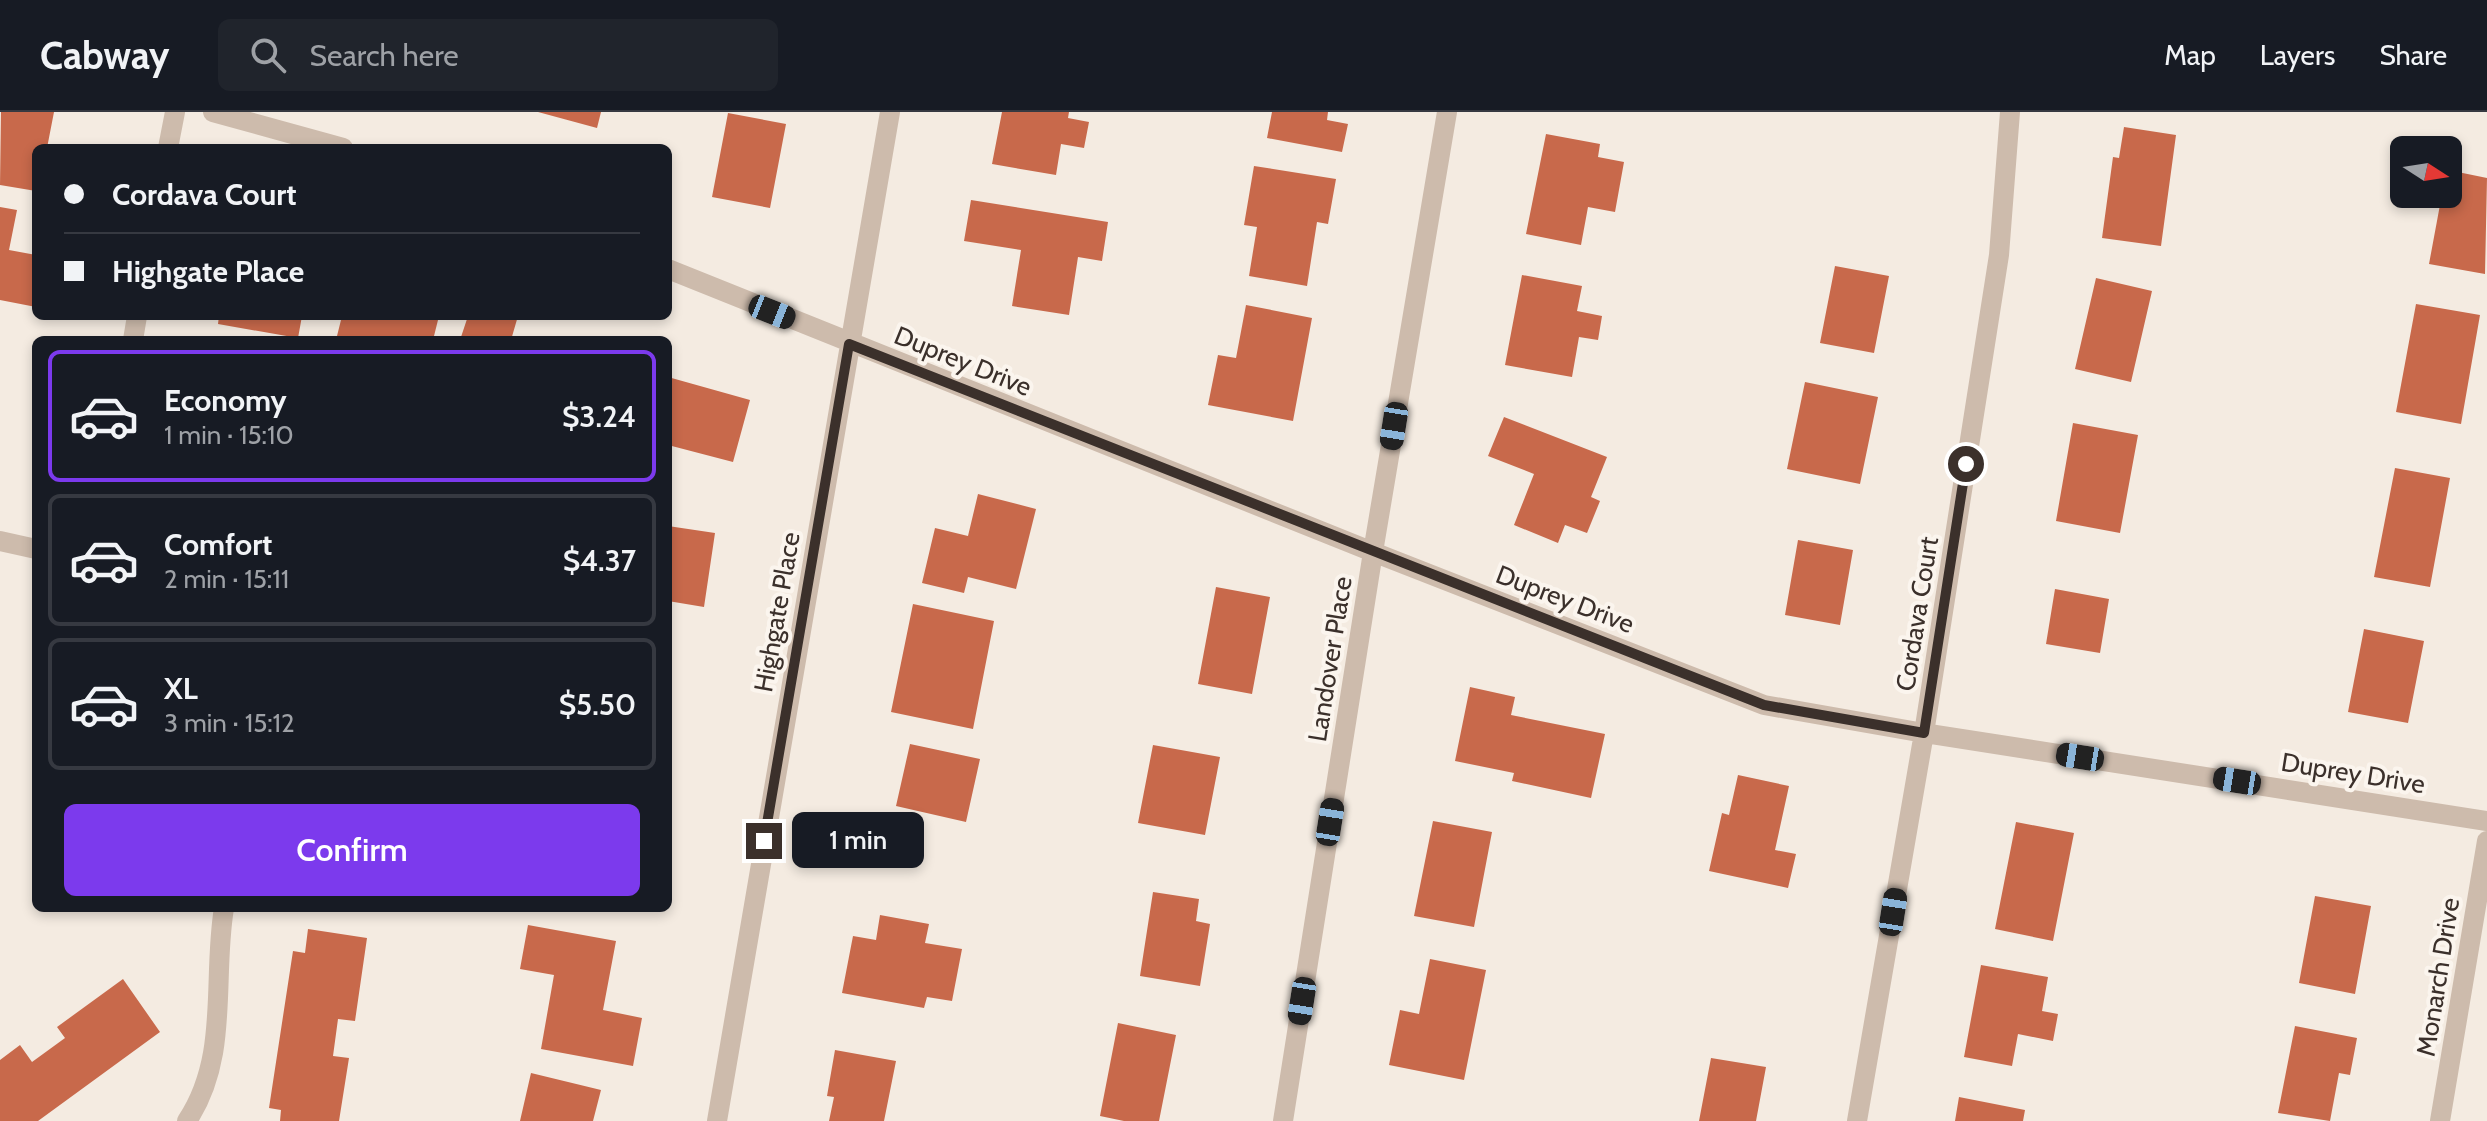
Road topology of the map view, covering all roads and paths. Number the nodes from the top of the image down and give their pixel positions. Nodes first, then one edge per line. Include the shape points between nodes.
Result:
1 (175, 112) edge
2 (213, 112) edge
3 (890, 112) edge
4 (1447, 112) edge
5 (2010, 112) edge
6 (169, 144) edge
7 (329, 144) edge
8 (672, 271) edge
9 (849, 344) junction
10 (0, 541) edge
11 (32, 548) edge
12 (1373, 552) junction
13 (1924, 733) junction
14 (2487, 821) edge
15 (2487, 841) edge
16 (223, 912) edge
17 (187, 1121) edge
18 (717, 1121) edge
19 (1283, 1121) edge
20 (1857, 1121) edge
21 (2440, 1121) edge

1 - 6 street
2 - 7 street
3 - 9 street, Highgate Place
4 - 12 street, Landover Place
5 - 13 street, Cordava Court via 1999,255
8 - 9 street, Duprey Drive
9 - 12 street, Duprey Drive
9 - 18 street, Highgate Place
10 - 11 street
12 - 13 street, Duprey Drive via 1764,705
12 - 19 street, Landover Place
13 - 14 street, Duprey Drive
13 - 20 street, Cordava Court
15 - 21 street, Monarch Drive
16 - 17 street via 217,1035 199,1103

